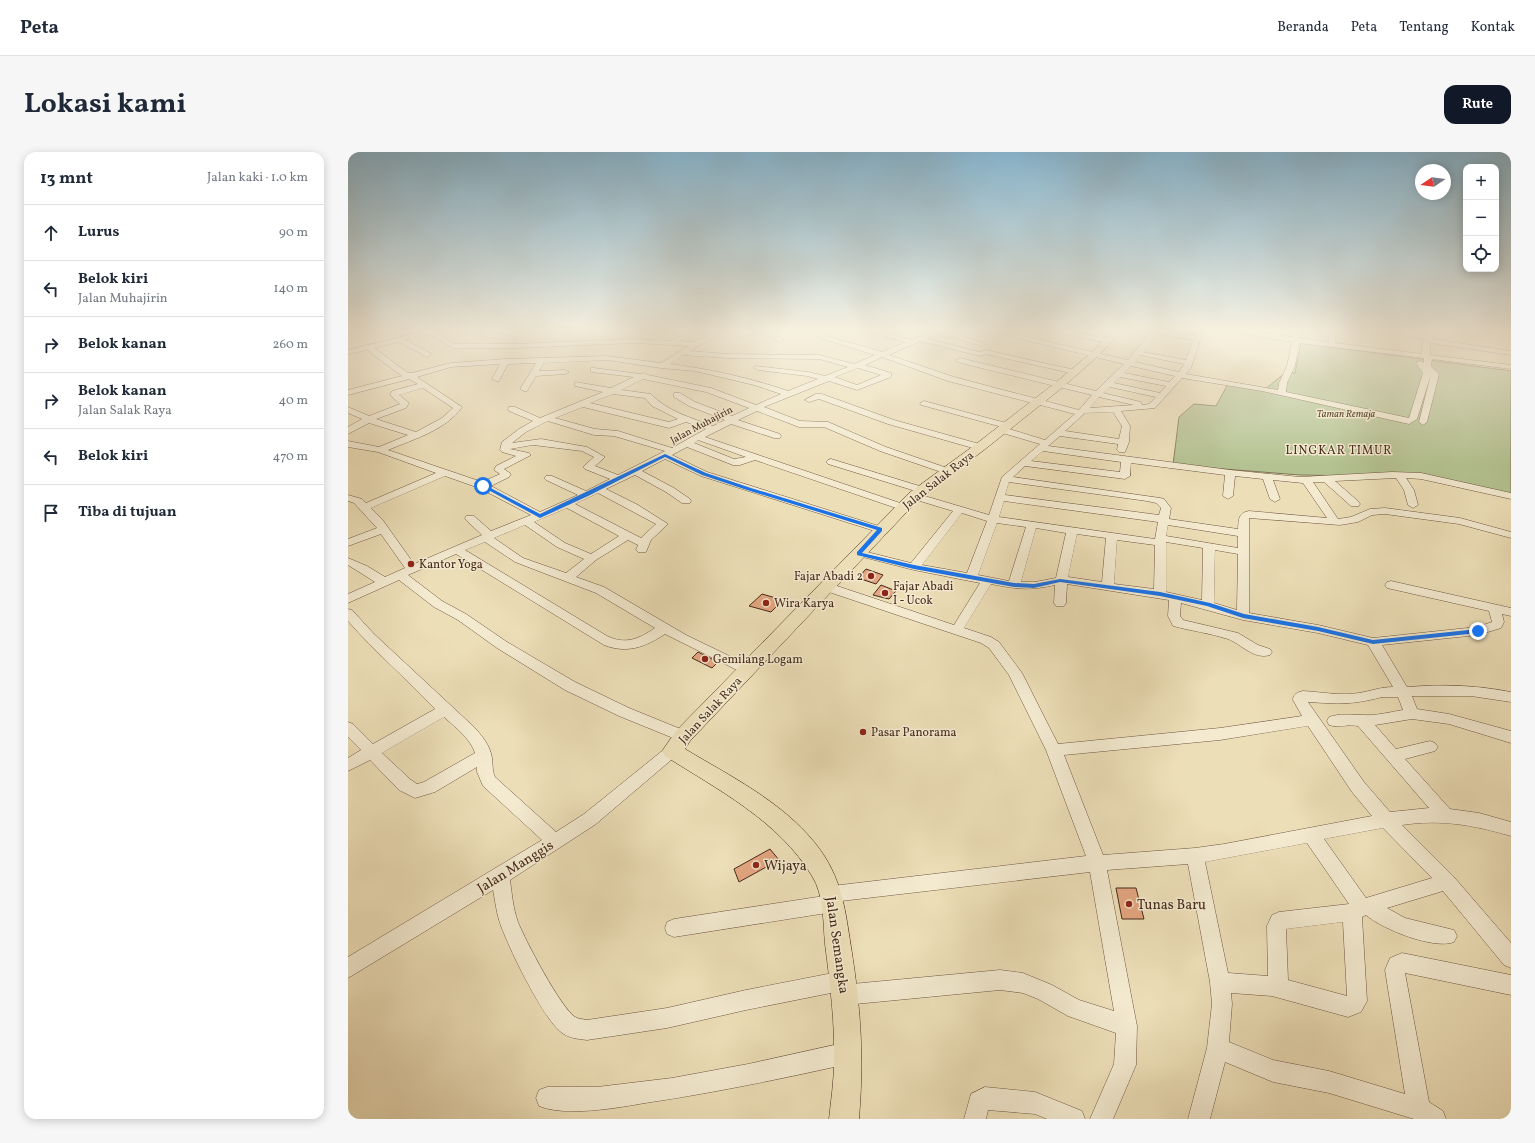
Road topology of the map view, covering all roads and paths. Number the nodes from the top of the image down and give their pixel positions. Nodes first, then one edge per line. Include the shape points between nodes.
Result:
1 (411, 375) edge
2 (498, 375) edge
3 (533, 375) edge
4 (634, 375) edge
5 (725, 375) edge
6 (813, 375) edge
7 (836, 375) edge
8 (888, 375) edge
9 (940, 375) edge
10 (1021, 375) edge
11 (1071, 375) edge
12 (1118, 375) edge
13 (1124, 375) edge
14 (1181, 375) joint
15 (1287, 375) edge
16 (1426, 375) edge
17 (1436, 375) edge
18 (408, 376) junction
19 (641, 376) junction
20 (496, 379) dead end
21 (828, 379) junction
22 (348, 383) edge
23 (578, 384) dead end
24 (1109, 384) junction
25 (423, 385) junction
26 (1060, 385) junction
27 (1171, 385) junction
28 (360, 389) junction
29 (524, 389) dead end
30 (1262, 389) junction
31 (611, 391) junction
32 (1282, 392) junction
33 (348, 393) edge
34 (790, 393) junction
35 (1098, 393) junction
36 (677, 395) dead end
37 (1162, 396) junction
38 (809, 400) junction
39 (562, 401) dead end
40 (1037, 401) junction
41 (924, 403) dead end
42 (579, 405) junction
43 (822, 406) dead end
44 (1149, 407) junction
45 (512, 408) dead end
46 (756, 408) junction
47 (1115, 409) junction
48 (348, 410) edge
49 (1082, 412) junction
50 (369, 419) junction
51 (685, 419) junction
52 (543, 420) junction
53 (730, 420) junction
54 (1411, 420) junction
55 (1005, 428) junction
56 (712, 429) junction
57 (348, 431) edge
58 (1059, 433) junction
59 (416, 435) junction
60 (777, 436) dead end
61 (697, 437) junction
62 (1124, 442) junction
63 (686, 443) junction
64 (348, 444) edge
65 (1042, 446) junction
66 (505, 447) junction
67 (980, 448) junction
68 (380, 450) junction
69 (669, 453) junction
70 (754, 457) junction
71 (1123, 458) junction
72 (830, 462) dead end
73 (1023, 463) junction
74 (635, 471) junction
75 (947, 471) junction
76 (444, 473) junction
77 (1230, 473) junction
78 (1399, 475) junction
79 (1125, 476) junction
80 (1268, 477) junction
81 (549, 478) dead end
82 (619, 479) junction
83 (1005, 479) junction
84 (1306, 480) junction
85 (1328, 480) junction
86 (483, 486) junction
87 (598, 489) junction
88 (918, 493) junction
89 (586, 495) junction
90 (1127, 495) junction
91 (1228, 496) dead end
92 (1511, 496) edge
93 (1000, 497) junction
94 (348, 498) edge
95 (1275, 499) dead end
96 (686, 501) dead end
97 (567, 504) junction
98 (1355, 504) dead end
99 (1413, 505) dead end
100 (365, 507) junction
101 (902, 507) junction
102 (960, 509) junction
103 (540, 516) junction
104 (470, 518) dead end
105 (993, 519) junction
106 (1162, 520) junction
107 (527, 522) junction
108 (1335, 522) junction
109 (1032, 524) junction
110 (382, 530) junction
111 (880, 530) junction
112 (1072, 530) junction
113 (1243, 534) junction
114 (1511, 535) edge
115 (627, 536) junction
116 (1112, 536) junction
117 (488, 537) junction
118 (1161, 541) junction
119 (348, 543) edge
120 (1209, 546) junction
121 (457, 550) junction
122 (1244, 552) junction
123 (859, 553) junction
124 (592, 558) junction
125 (348, 561) edge
126 (914, 567) junction
127 (406, 572) junction
128 (971, 577) junction
129 (567, 578) junction
130 (988, 580) junction
131 (1060, 580) junction
132 (384, 582) junction
133 (1014, 585) junction
134 (1391, 585) dead end
135 (827, 587) junction
136 (1108, 587) junction
137 (1160, 594) junction
138 (1175, 597) junction
139 (348, 599) edge
140 (1060, 603) dead end
141 (1208, 605) junction
142 (1494, 608) junction
143 (1511, 612) edge
144 (348, 613) edge
145 (1243, 616) junction
146 (665, 628) junction
147 (957, 630) junction
148 (1373, 642) junction
149 (1265, 652) dead end
150 (747, 670) junction
151 (1403, 692) junction
152 (1511, 697) edge
153 (445, 710) junction
154 (1412, 714) junction
155 (1312, 720) junction
156 (1334, 721) dead end
157 (1363, 722) junction
158 (348, 728) edge
159 (1511, 738) edge
160 (678, 743) junction
161 (1430, 747) dead end
162 (1054, 750) junction
163 (371, 752) junction
164 (1394, 755) junction
165 (484, 756) junction
166 (348, 765) edge
167 (1445, 815) junction
168 (1386, 820) junction
169 (1511, 829) edge
170 (1311, 835) junction
171 (554, 842) junction
172 (1195, 856) junction
173 (1097, 863) junction
174 (500, 876) junction
175 (1447, 882) junction
176 (832, 898) junction
177 (1361, 908) junction
178 (674, 928) dead end
179 (1447, 936) dead end
180 (1511, 958) edge
181 (348, 968) edge
182 (1220, 982) junction
183 (1511, 985) edge
184 (844, 988) junction
185 (1278, 988) junction
186 (1127, 1026) junction
187 (1218, 1048) junction
188 (848, 1053) junction
189 (547, 1098) dead end
190 (1427, 1114) edge
191 (844, 1119) edge
192 (975, 1119) edge
193 (1074, 1119) edge
194 (1101, 1119) edge
195 (1199, 1119) edge

1 - 18 street
2 - 20 street
3 - 29 street
4 - 19 street
5 - 34 street
6 - 21 street
7 - 21 street, Jalan Muhajirin
8 - 21 street via 857,388
9 - 40 street
10 - 26 street
11 - 26 main road, Jalan Salak Raya
12 - 24 street
13 - 27 street
14 - 27 street
14 - 30 street
15 - 32 street
16 - 54 street
17 - 54 street via 1423,424 1419,425
18 - 25 street
18 - 28 street
19 - 31 street
19 - 46 street via 708,390
21 - 34 street, Jalan Muhajirin
22 - 28 street
23 - 31 street
24 - 35 street
24 - 37 street
25 - 50 street via 395,393 404,405
25 - 59 street via 458,407 438,424
26 - 35 street
26 - 40 main road, Jalan Salak Raya
27 - 37 street
28 - 33 street
30 - 32 street
30 - 54 street
31 - 42 street
31 - 51 street via 648,396 655,404
32 - 54 street
34 - 38 street
34 - 46 street, Jalan Muhajirin
35 - 44 street
35 - 49 street
36 - 53 street
37 - 44 street
38 - 43 street
38 - 67 street via 820,396 890,422
39 - 42 street
40 - 49 street
40 - 55 main road, Jalan Salak Raya
41 - 55 street
42 - 51 street via 669,425
42 - 52 street
44 - 47 street
45 - 52 street
46 - 53 street, Jalan Muhajirin
46 - 75 street via 799,424 825,424 883,450
47 - 49 street
47 - 62 street via 1126,426
48 - 50 street
49 - 58 street
50 - 57 street
50 - 59 street
51 - 56 street
52 - 66 street via 521,430 505,444
52 - 69 street via 594,432 615,433
53 - 56 street, Jalan Muhajirin
53 - 60 street
55 - 65 street
55 - 67 main road, Jalan Salak Raya
56 - 61 street, Jalan Muhajirin
58 - 62 street
58 - 65 street
59 - 68 street
61 - 63 street, Jalan Muhajirin
61 - 70 street
62 - 71 street
63 - 69 street, Jalan Muhajirin
63 - 70 street via 733,462
64 - 68 street
65 - 71 street
65 - 73 street
66 - 82 street via 537,442 584,449 600,457 588,467
66 - 86 street via 507,452 526,455 499,468 506,475
67 - 75 main road, Jalan Salak Raya
68 - 76 street
69 - 74 street, Jalan Muhajirin
69 - 111 street via 704,474
70 - 101 street
71 - 77 street
71 - 79 street
72 - 88 street via 863,471
73 - 79 street
73 - 83 street
74 - 82 street, Jalan Muhajirin
74 - 96 street
75 - 88 main road, Jalan Salak Raya
76 - 86 street
76 - 100 street
77 - 80 street
77 - 91 street
78 - 85 street
78 - 92 street via 1429,477
78 - 99 street via 1409,490
79 - 90 street
80 - 84 street
80 - 95 street
81 - 89 street
82 - 87 street, Jalan Muhajirin
83 - 90 street
83 - 93 street
84 - 85 street
84 - 108 street
85 - 98 street
86 - 103 street
87 - 89 street, Jalan Muhajirin
87 - 115 street via 634,506 663,524 646,539 643,547
88 - 101 main road, Jalan Salak Raya
88 - 102 street
89 - 97 street, Jalan Muhajirin
90 - 106 street via 1160,501 1166,508
93 - 105 street
93 - 106 street
94 - 100 street
97 - 103 street, Jalan Muhajirin
97 - 115 street
100 - 110 street via 378,521
101 - 111 main road, Jalan Salak Raya
102 - 105 street
102 - 126 street
103 - 107 street, Jalan Muhajirin
104 - 117 street
105 - 109 street
105 - 128 street
106 - 113 street
106 - 118 street
107 - 117 street, Jalan Muhajirin
107 - 124 street via 561,545
108 - 113 street via 1246,514
108 - 114 street via 1349,521 1370,512 1385,511 1460,522
109 - 112 street
109 - 133 street
110 - 119 street
110 - 127 street
111 - 123 main road, Jalan Salak Raya
112 - 116 street
112 - 131 street
113 - 122 street
115 - 124 street
116 - 118 street
116 - 136 street
117 - 121 street, Jalan Muhajirin
117 - 129 street via 519,560
118 - 120 street
118 - 137 street
120 - 122 street
120 - 141 street
121 - 127 street, Jalan Muhajirin
121 - 146 street via 614,644 639,643
122 - 145 street
123 - 126 street
123 - 135 main road, Jalan Salak Raya
124 - 129 street
125 - 132 street
126 - 128 street
127 - 132 street, Jalan Muhajirin
127 - 160 street via 438,604 502,645 570,686 624,712
128 - 130 street
129 - 146 street via 600,590
130 - 133 street
130 - 147 street
131 - 133 street via 1034,586
131 - 136 street
131 - 140 street
132 - 139 street, Jalan Muhajirin
134 - 142 street
135 - 147 street
135 - 150 main road, Jalan Salak Raya
136 - 137 street
137 - 138 street
138 - 141 street
138 - 149 street via 1174,616 1178,623 1233,636
141 - 145 street
142 - 143 street
142 - 148 street via 1498,622 1496,625 1478,631
144 - 153 street via 369,638 411,675
145 - 148 street
146 - 150 street
147 - 162 street via 986,640 1003,656 1015,673
148 - 151 street
150 - 160 main road, Jalan Salak Raya
151 - 152 street via 1467,690
151 - 154 street
151 - 155 street via 1382,692 1359,698 1338,699 1303,696 1300,700
153 - 163 street
153 - 165 street via 473,735 480,744
154 - 157 street
154 - 159 street via 1449,719
155 - 162 street via 1220,734
155 - 168 street via 1358,787
156 - 157 street via 1352,719
157 - 164 street
158 - 163 street
160 - 171 street, Jalan Manggis via 590,819
160 - 176 main road, Jalan Semangka via 779,821 821,869
161 - 164 street
162 - 173 street
163 - 165 street via 405,785 415,791 429,787
163 - 166 street
164 - 167 street
165 - 171 street via 484,772 489,781
167 - 168 street via 1421,815
167 - 169 street via 1479,820
168 - 170 street
168 - 175 street
170 - 172 street
170 - 177 street
171 - 174 street, Jalan Manggis
172 - 173 street
172 - 182 street
173 - 176 street
173 - 186 street
174 - 181 street, Jalan Manggis
174 - 184 street via 509,921 519,942 557,1013 566,1024 576,1029 587,1030 666,1018 746,1000
175 - 177 street
175 - 180 street
176 - 178 street via 712,923
176 - 184 main road, Jalan Semangka
177 - 179 street via 1402,926
177 - 185 street via 1279,921 1276,926
177 - 185 street via 1354,959 1358,1001 1354,1005 1348,1007
182 - 185 street
182 - 187 street via 1222,1004
183 - 190 street via 1402,962 1397,965 1395,970
184 - 186 street via 1000,980 1023,983 1075,1009
184 - 188 main road, Jalan Semangka
186 - 194 street via 1125,1065
187 - 190 street via 1273,1072 1329,1082
187 - 195 street
188 - 189 street via 677,1088 602,1098
188 - 191 main road, Jalan Semangka
192 - 193 street via 978,1102 985,1098 1035,1103

